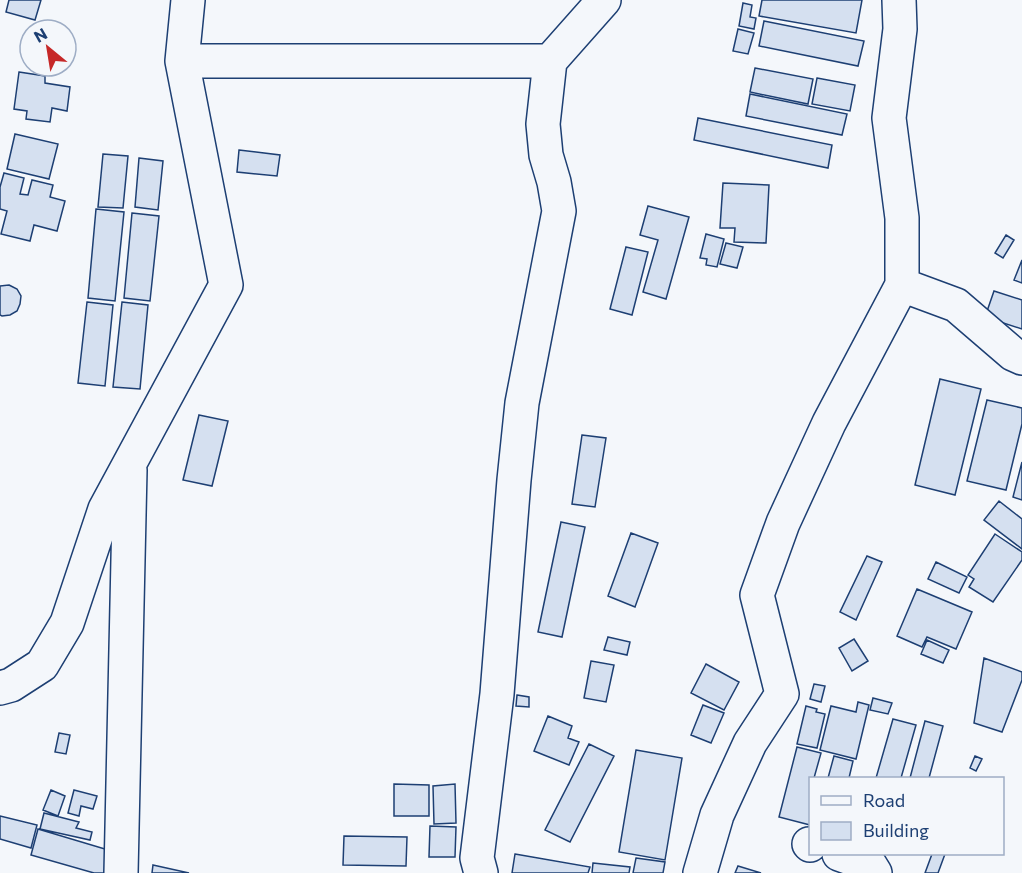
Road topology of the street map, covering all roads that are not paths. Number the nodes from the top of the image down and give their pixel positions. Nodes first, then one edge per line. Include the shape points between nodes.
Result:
1 (188, 0) edge
2 (604, 0) edge
3 (899, 0) edge
4 (182, 61) junction
5 (550, 61) junction
6 (903, 285) junction
7 (1022, 358) edge
8 (130, 464) junction
9 (0, 688) edge
10 (842, 855) edge
11 (121, 873) edge
12 (482, 873) edge
13 (700, 873) edge
14 (875, 873) edge

1 - 4 street
2 - 5 street
3 - 6 street via 900,29 888,118 902,218
4 - 5 street
4 - 8 street via 226,285
5 - 12 street via 543,124 559,211 522,403 513,480 497,694 477,858
6 - 7 street via 956,305
6 - 13 street via 829,423 783,523 757,595 783,694 745,753 717,815
8 - 9 street via 105,509 67,622 42,665 11,686
8 - 11 street
10 - 14 street via 861,862 867,860

